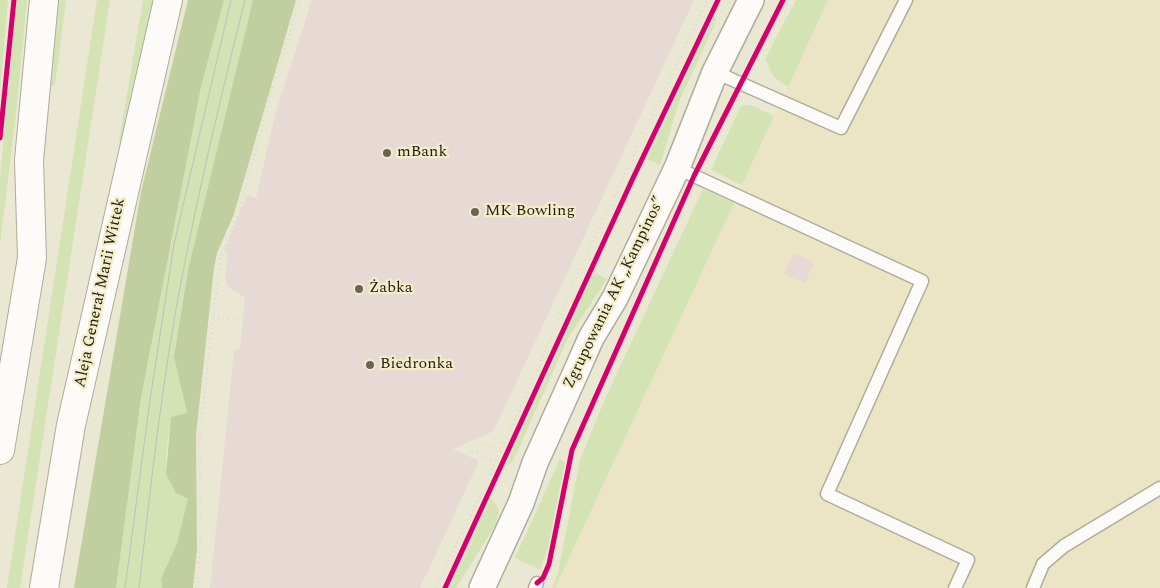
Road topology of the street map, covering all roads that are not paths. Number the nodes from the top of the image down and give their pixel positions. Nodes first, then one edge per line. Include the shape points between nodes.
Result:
1 (44, 0) edge
2 (168, 0) edge
3 (751, 0) edge
4 (902, 3) edge
5 (715, 72) junction
6 (677, 168) junction
7 (0, 450) edge
8 (1160, 488) edge
9 (44, 588) edge
10 (482, 588) edge
11 (955, 588) edge
12 (1033, 588) edge

1 - 7 main road via 29,160 32,258
2 - 9 main road, Aleja Generał Marii Wittek via 72,425
3 - 5 street, Zgrupowania AK „Kampinos”
4 - 5 lane via 842,128
5 - 6 street, Zgrupowania AK „Kampinos”
6 - 10 street, Zgrupowania AK „Kampinos” via 615,298 585,351
6 - 11 lane via 922,281 827,494 968,560
8 - 12 lane via 1064,546 1043,564

